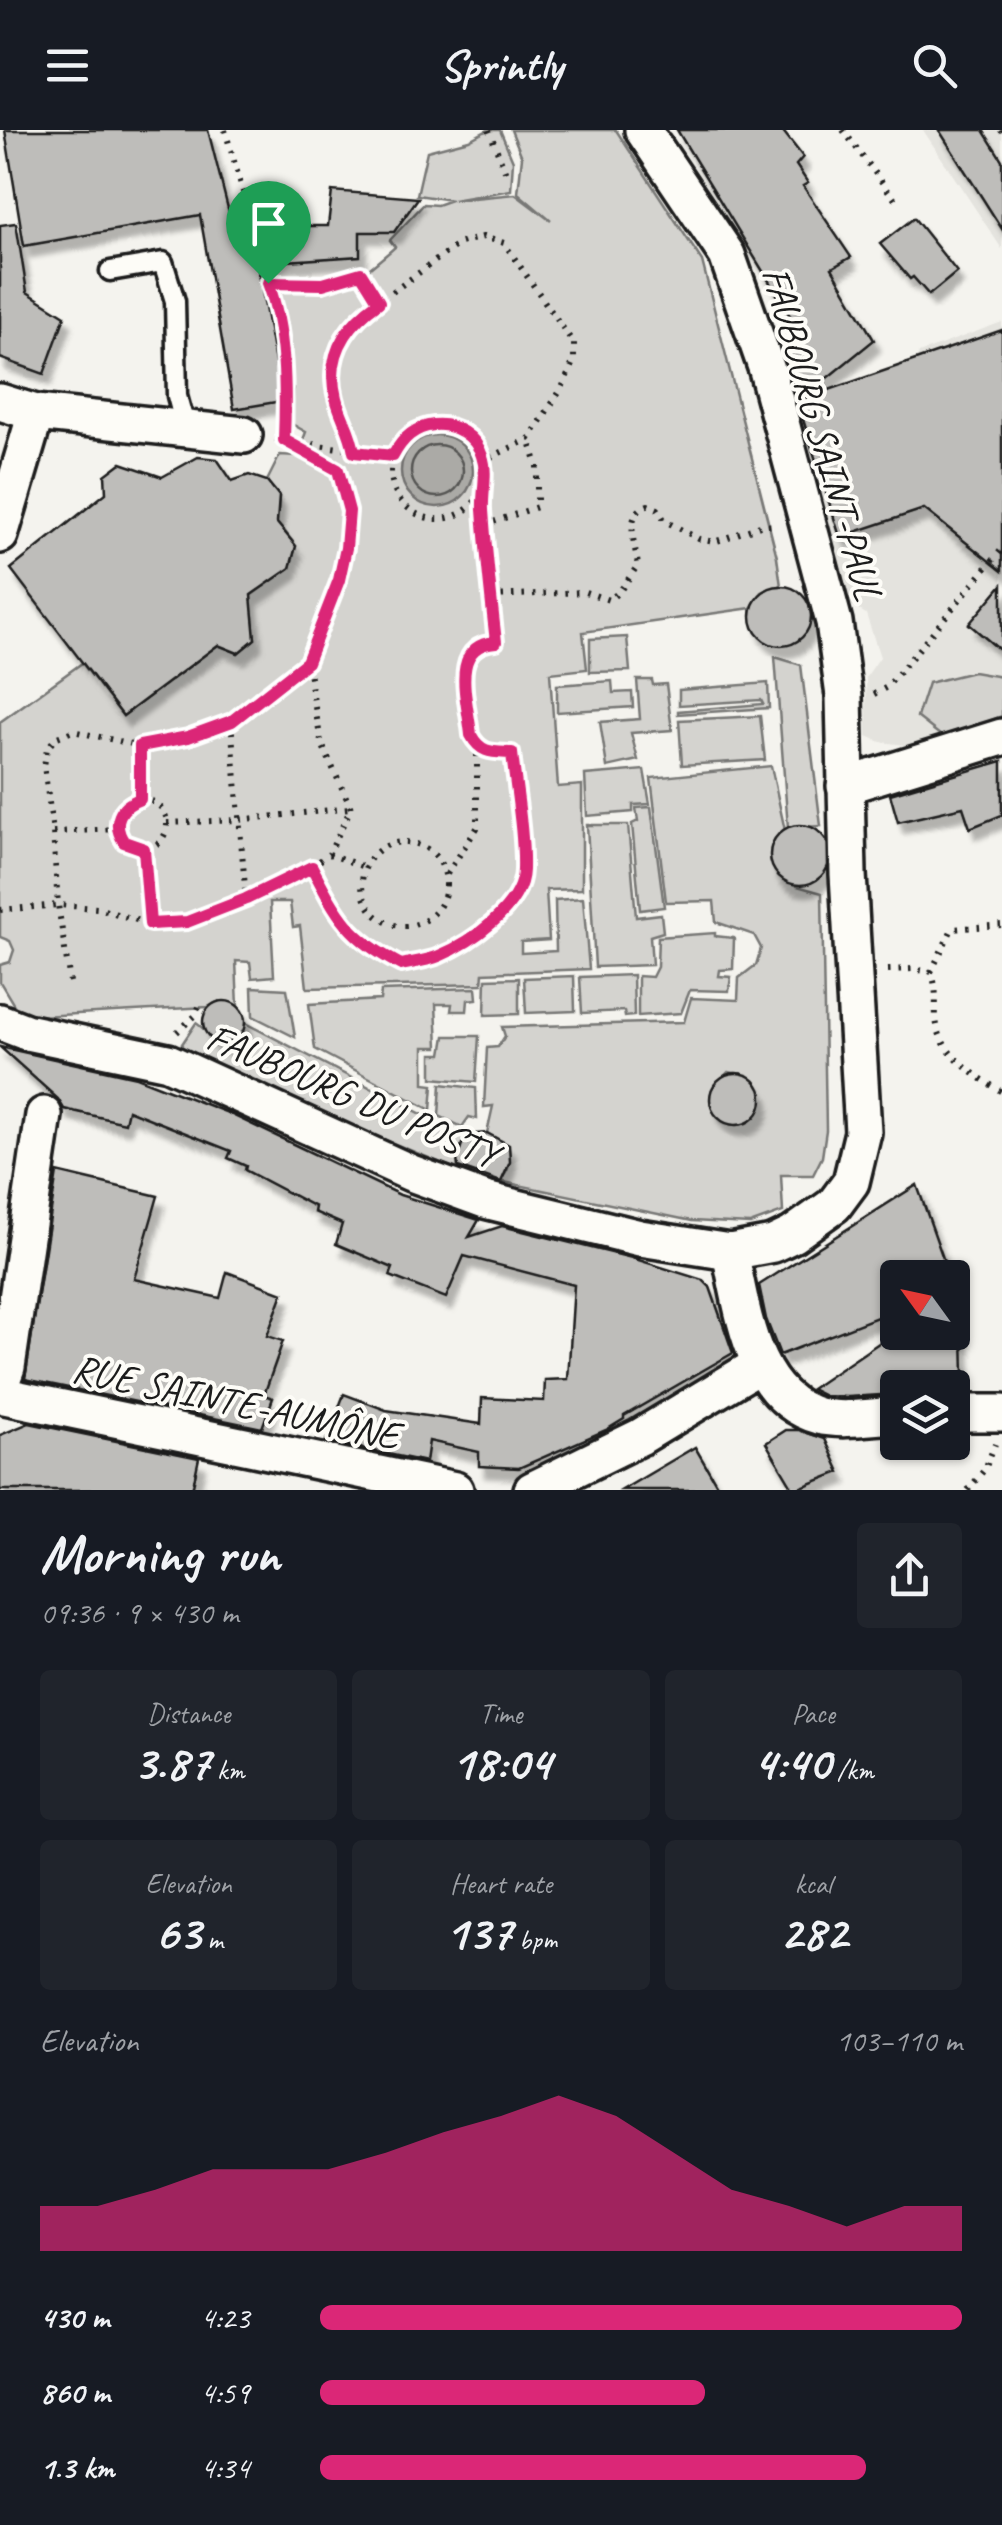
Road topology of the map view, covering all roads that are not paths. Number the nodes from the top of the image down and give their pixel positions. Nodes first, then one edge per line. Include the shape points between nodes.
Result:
1 (643, 130) edge
2 (110, 271) dead end
3 (0, 402) edge
4 (36, 413) junction
5 (186, 429) junction
6 (244, 435) road end
7 (0, 536) edge
8 (1002, 737) edge
9 (845, 786) junction
10 (13, 1027) edge
11 (44, 1115) dead end
12 (730, 1252) junction
13 (759, 1365) junction
14 (0, 1386) edge
15 (0, 1396) edge
16 (970, 1413) edge
17 (1001, 1414) edge
18 (880, 1416) edge
19 (455, 1490) edge
20 (532, 1490) edge

1 - 9 street, FAUBOURG SAINT-PAUL via 727,255 766,370 830,606 844,696
2 - 5 lane via 163,262 174,302 177,396
3 - 4 street
4 - 5 street
4 - 7 street
5 - 6 street
8 - 9 street
9 - 12 street, FAUBOURG DU POSTY via 863,1132 851,1182 834,1205 792,1235
10 - 12 street, FAUBOURG DU POSTY via 168,1062 485,1200
11 - 14 street
12 - 13 street
13 - 18 street via 778,1392 821,1417
13 - 20 street via 640,1437
15 - 19 street, RUE SAINTE-AUMÔNE
16 - 17 street

